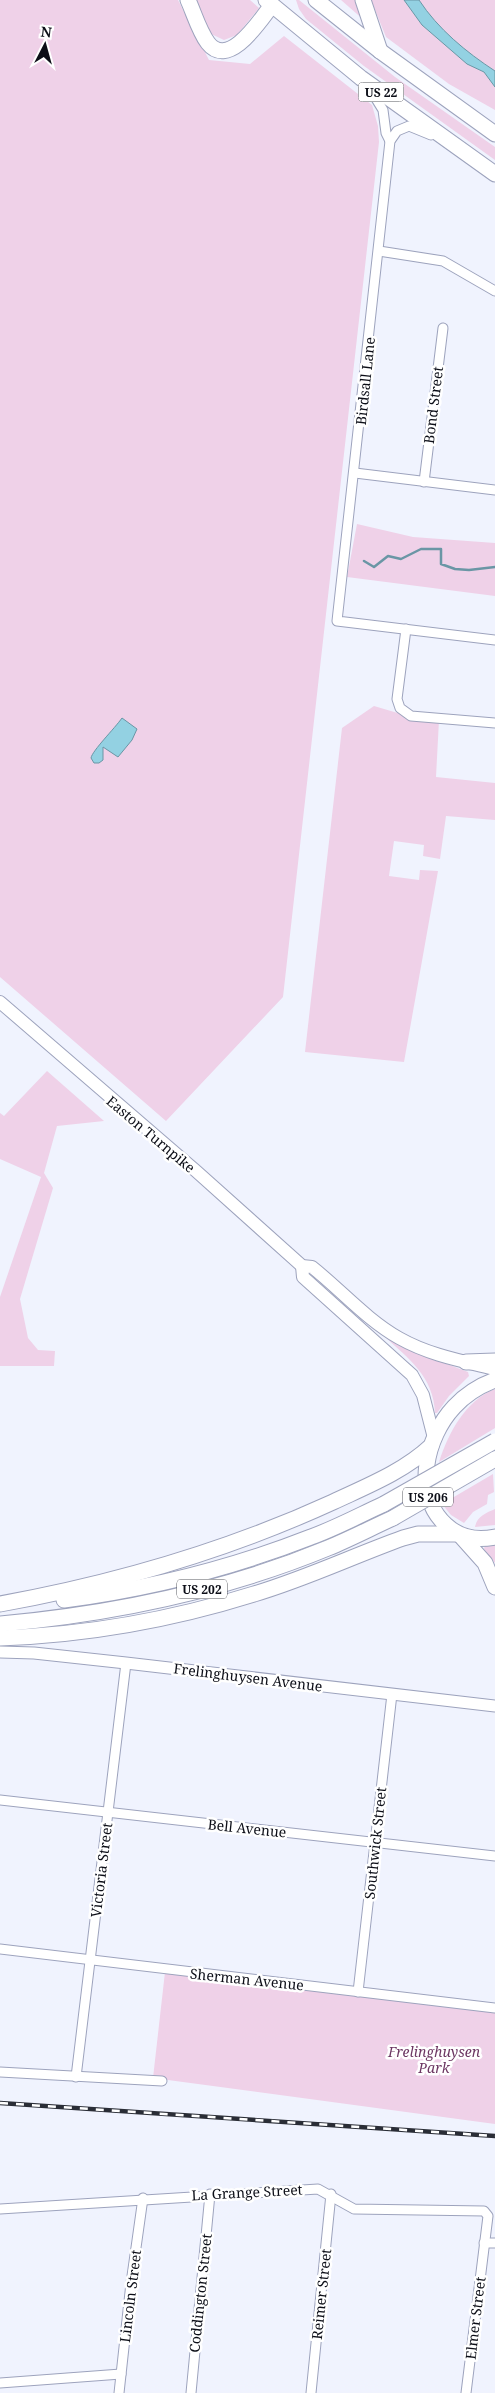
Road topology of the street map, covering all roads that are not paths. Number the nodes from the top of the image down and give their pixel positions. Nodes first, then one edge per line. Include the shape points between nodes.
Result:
1 (188, 0) edge
2 (316, 0) edge
3 (363, 0) edge
4 (272, 1) edge
5 (380, 51) junction
6 (361, 78) junction
7 (495, 134) edge
8 (390, 141) junction
9 (455, 146) junction
10 (495, 174) edge
11 (379, 251) junction
12 (495, 290) edge
13 (443, 328) dead end
14 (355, 473) junction
15 (424, 482) junction
16 (495, 490) edge
17 (406, 629) junction
18 (495, 640) edge
19 (495, 723) edge
20 (0, 1002) edge
21 (302, 1266) junction
22 (495, 1361) edge
23 (466, 1362) junction
24 (495, 1369) edge
25 (495, 1380) edge
26 (495, 1440) edge
27 (433, 1442) junction
28 (495, 1459) edge
29 (459, 1535) junction
30 (495, 1537) edge
31 (495, 1587) edge
32 (0, 1605) edge
33 (0, 1624) edge
34 (0, 1638) edge
35 (0, 1652) edge
36 (126, 1663) junction
37 (392, 1694) junction
38 (495, 1706) edge
39 (0, 1800) edge
40 (108, 1812) junction
41 (375, 1843) junction
42 (495, 1856) edge
43 (0, 1949) edge
44 (90, 1960) junction
45 (358, 1992) junction
46 (495, 2008) edge
47 (0, 2072) edge
48 (76, 2077) junction
49 (162, 2081) dead end
50 (210, 2194) junction
51 (331, 2194) junction
52 (143, 2198) junction
53 (0, 2209) edge
54 (487, 2213) joint
55 (484, 2243) junction
56 (495, 2244) edge
57 (121, 2374) junction
58 (0, 2383) edge
59 (119, 2393) edge
60 (191, 2393) edge
61 (311, 2393) edge
62 (466, 2393) edge

1 - 4 highway via 208,43 219,50 238,45
2 - 5 highway, US 22
3 - 5 highway
4 - 6 highway, US 22
5 - 7 highway, US 22
6 - 8 street, Birdsall Lane via 383,110
6 - 9 highway, US 22
8 - 9 street via 397,131 409,126
8 - 11 street, Birdsall Lane
9 - 10 highway, US 22
11 - 12 street via 443,261
11 - 14 street, Birdsall Lane
13 - 15 street, Bond Street
14 - 15 street
14 - 17 street, Birdsall Lane via 337,621
15 - 16 street
17 - 18 street
17 - 19 street via 397,698 400,708 411,716
20 - 21 main road, Easton Turnpike
21 - 23 main road, Easton Turnpike via 312,1267 399,1338 424,1350
21 - 27 main road, Easton Turnpike via 303,1278 412,1375 423,1395
22 - 23 highway
23 - 24 main road, Easton Turnpike
25 - 27 highway, US 206 via 474,1390 455,1405
26 - 32 highway, US 202, bridge via 384,1504 312,1537 234,1564 104,1594
27 - 29 highway, US 206 via 426,1472 427,1496 436,1514
27 - 32 highway via 410,1464 369,1486 230,1545 124,1577
28 - 33 highway, US 202, bridge via 393,1518 320,1551 158,1600 74,1617
29 - 30 highway via 480,1539
29 - 31 highway, US 206 via 485,1563
29 - 34 highway via 418,1534 403,1538 254,1594 164,1618 73,1633
35 - 36 street, Frelinghuysen Avenue
36 - 37 street, Frelinghuysen Avenue
36 - 40 street, Victoria Street
37 - 38 street, Frelinghuysen Avenue
37 - 41 street, Southwick Street
39 - 40 street, Bell Avenue
40 - 41 street, Bell Avenue
40 - 44 street, Victoria Street
41 - 42 street, Bell Avenue
41 - 45 street, Southwick Street
43 - 44 street, Sherman Avenue
44 - 45 street, Sherman Avenue
44 - 48 street, Victoria Street
45 - 46 street, Sherman Avenue
47 - 48 street
48 - 49 street
50 - 51 street, La Grange Street via 318,2189
50 - 52 street, La Grange Street
50 - 60 street, Coddington Street
51 - 54 street, La Grange Street via 354,2209 457,2209
51 - 61 street, Reimer Street
52 - 53 street, La Grange Street
52 - 57 street, Lincoln Street
54 - 55 street, Elmer Street
55 - 56 street
55 - 62 street, Elmer Street
57 - 58 street
57 - 59 street, Lincoln Street

